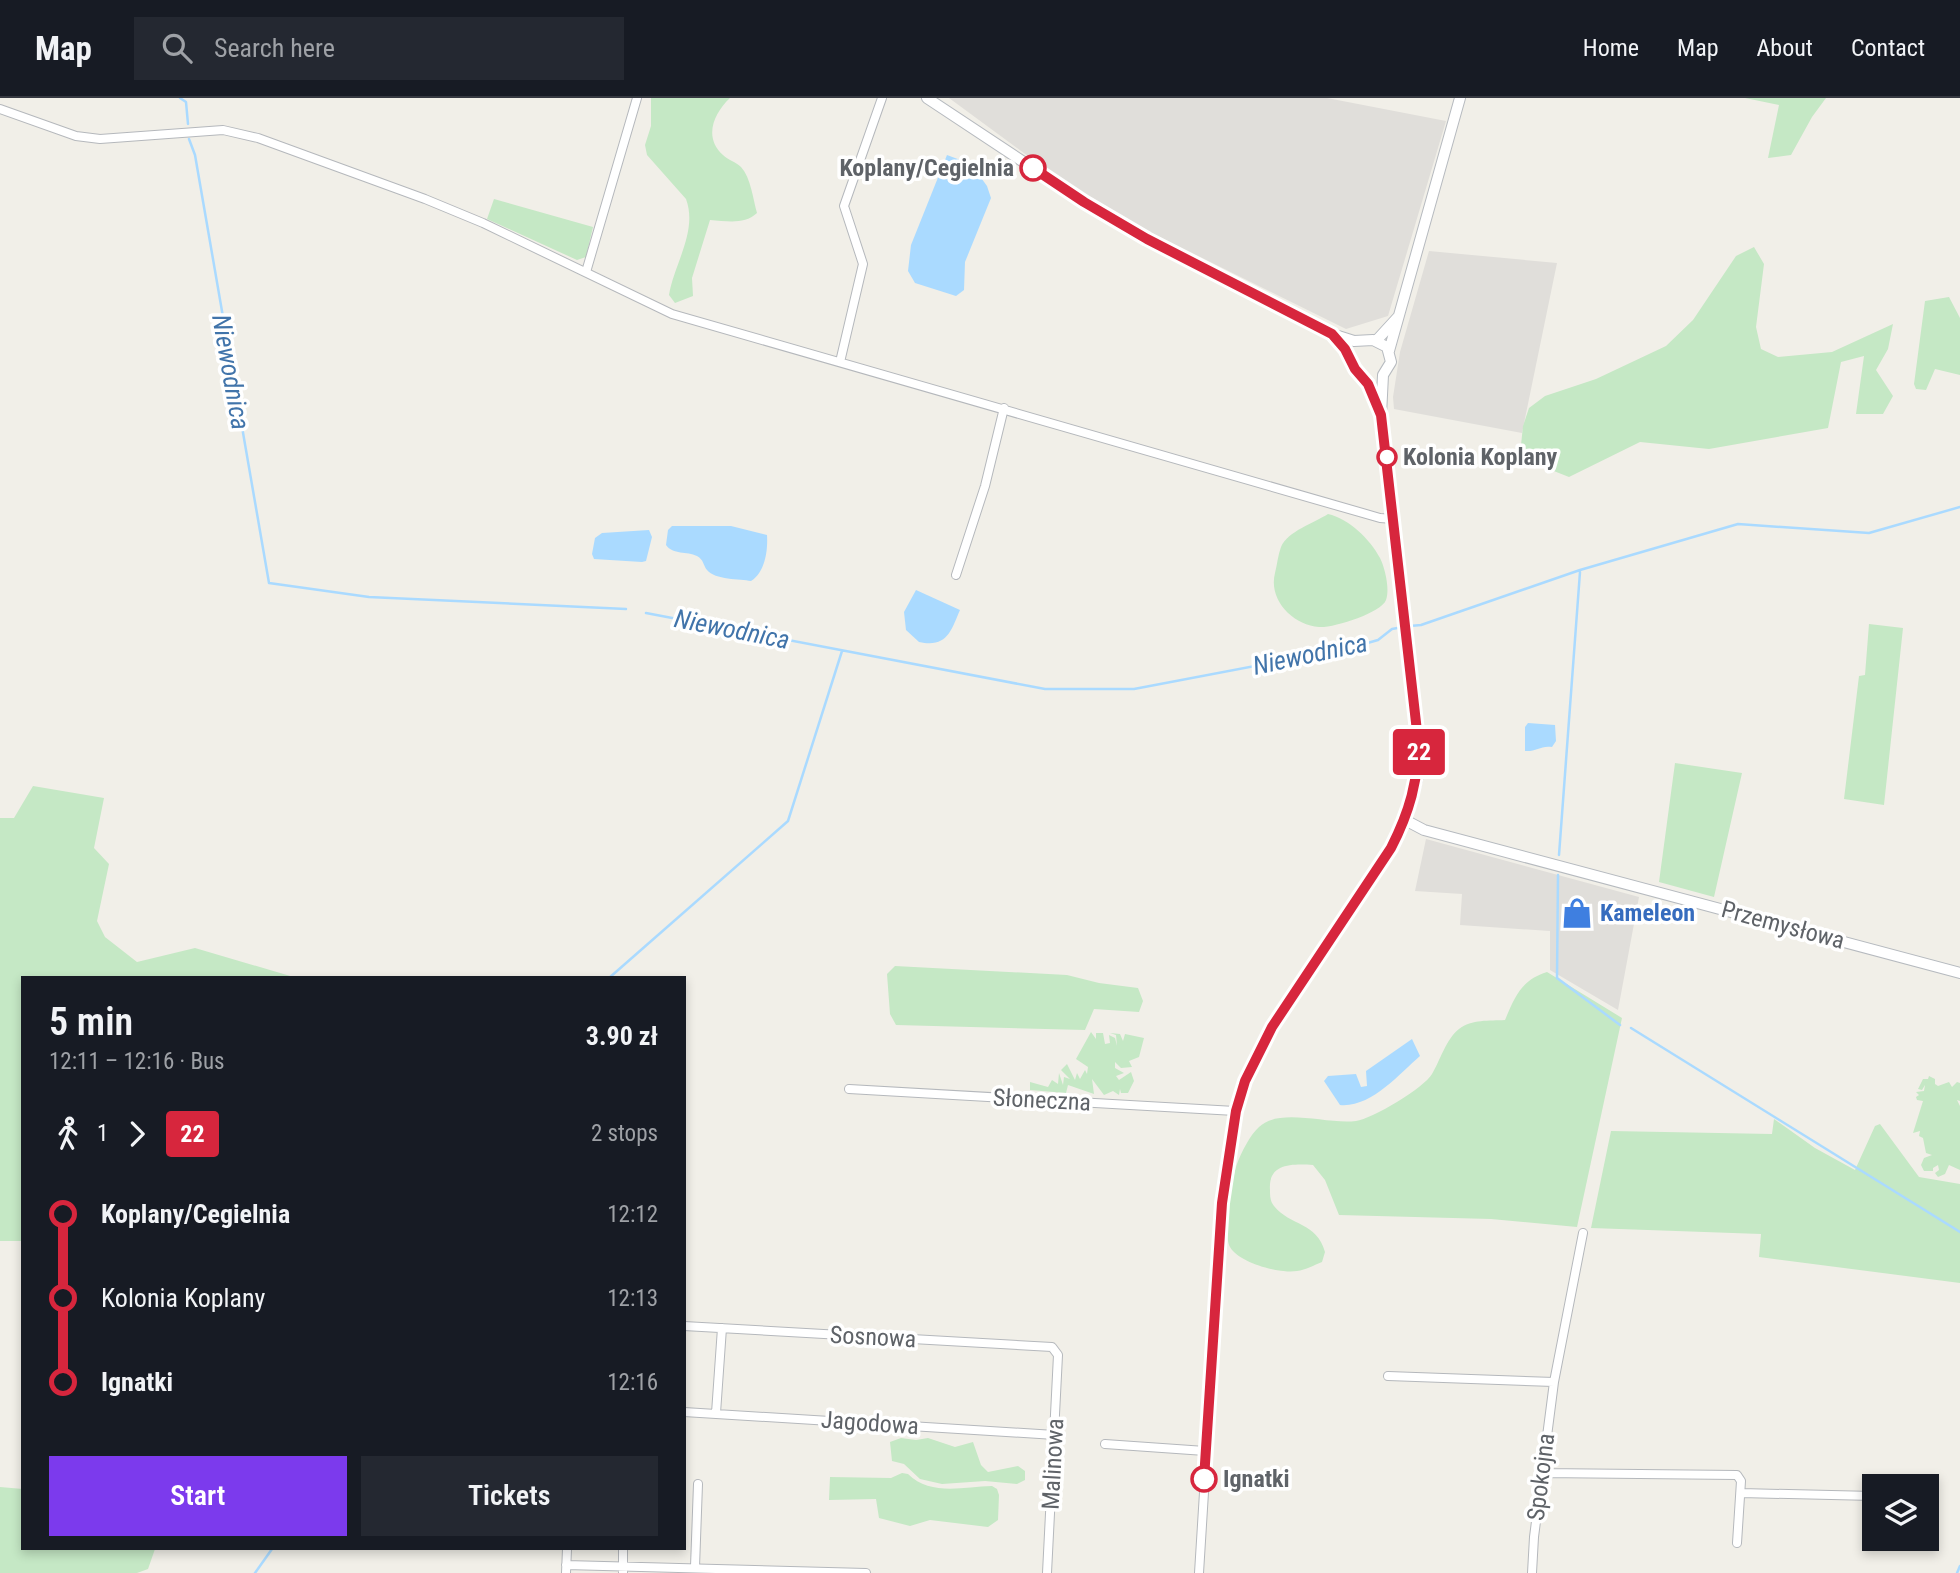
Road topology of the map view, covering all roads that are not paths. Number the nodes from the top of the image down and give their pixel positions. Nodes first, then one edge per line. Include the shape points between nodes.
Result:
1 (637, 98) edge
2 (882, 98) edge
3 (927, 98) edge
4 (1460, 98) edge
5 (0, 109) edge
6 (586, 272) junction
7 (1402, 312) junction
8 (1332, 334) junction
9 (1370, 341) junction
10 (1390, 351) junction
11 (1353, 361) junction
12 (840, 362) junction
13 (1360, 375) junction
14 (1383, 375) junction
15 (1004, 408) junction
16 (1381, 415) junction
17 (1393, 519) junction
18 (956, 575) dead end
19 (1405, 820) junction
20 (1960, 973) edge
21 (849, 1089) dead end
22 (1236, 1111) junction
23 (1583, 1233) dead end
24 (686, 1326) edge
25 (722, 1328) junction
26 (1058, 1355) joint
27 (1388, 1376) dead end
28 (1554, 1382) junction
29 (686, 1412) edge
30 (716, 1413) junction
31 (1055, 1435) junction
32 (1105, 1444) dead end
33 (1205, 1451) junction
34 (1542, 1473) junction
35 (698, 1484) dead end
36 (1741, 1493) junction
37 (1862, 1496) edge
38 (1737, 1543) dead end
39 (568, 1550) edge
40 (624, 1550) edge
41 (695, 1567) junction
42 (566, 1569) edge
43 (623, 1569) edge
44 (743, 1571) edge
45 (866, 1573) edge
46 (1047, 1573) edge
47 (1199, 1573) edge
48 (1532, 1573) edge

1 - 6 street
2 - 12 street via 844,205 863,264
3 - 8 street via 1094,208
4 - 7 street
5 - 6 street via 76,136 100,139 223,130 258,138 425,199
6 - 12 street via 672,314
7 - 9 street
7 - 10 street
8 - 9 street
8 - 11 street
9 - 10 street
9 - 11 street via 1358,346
10 - 14 street via 1391,362
11 - 13 street
12 - 15 street
13 - 14 street
13 - 16 street
14 - 16 street
15 - 17 street
15 - 18 street
16 - 17 street
17 - 19 street via 1419,759
19 - 20 street, Przemysłowa via 1424,830
19 - 22 street via 1272,1027 1245,1081
21 - 22 street, Słoneczna
22 - 33 street via 1222,1203
23 - 28 street, Spokojna
24 - 25 street, Sosnowa
25 - 26 street, Sosnowa via 1052,1347
25 - 30 street
26 - 31 street, Malinowa
27 - 28 street
28 - 34 street, Spokojna
29 - 30 street, Jagodowa
30 - 31 street, Jagodowa
31 - 46 street, Malinowa
32 - 33 street
33 - 47 street
34 - 36 street via 1737,1475
34 - 48 street, Spokojna
35 - 41 street
36 - 37 street
36 - 38 street
39 - 42 street
40 - 43 street
41 - 43 street
41 - 44 street
42 - 43 street
44 - 45 street

